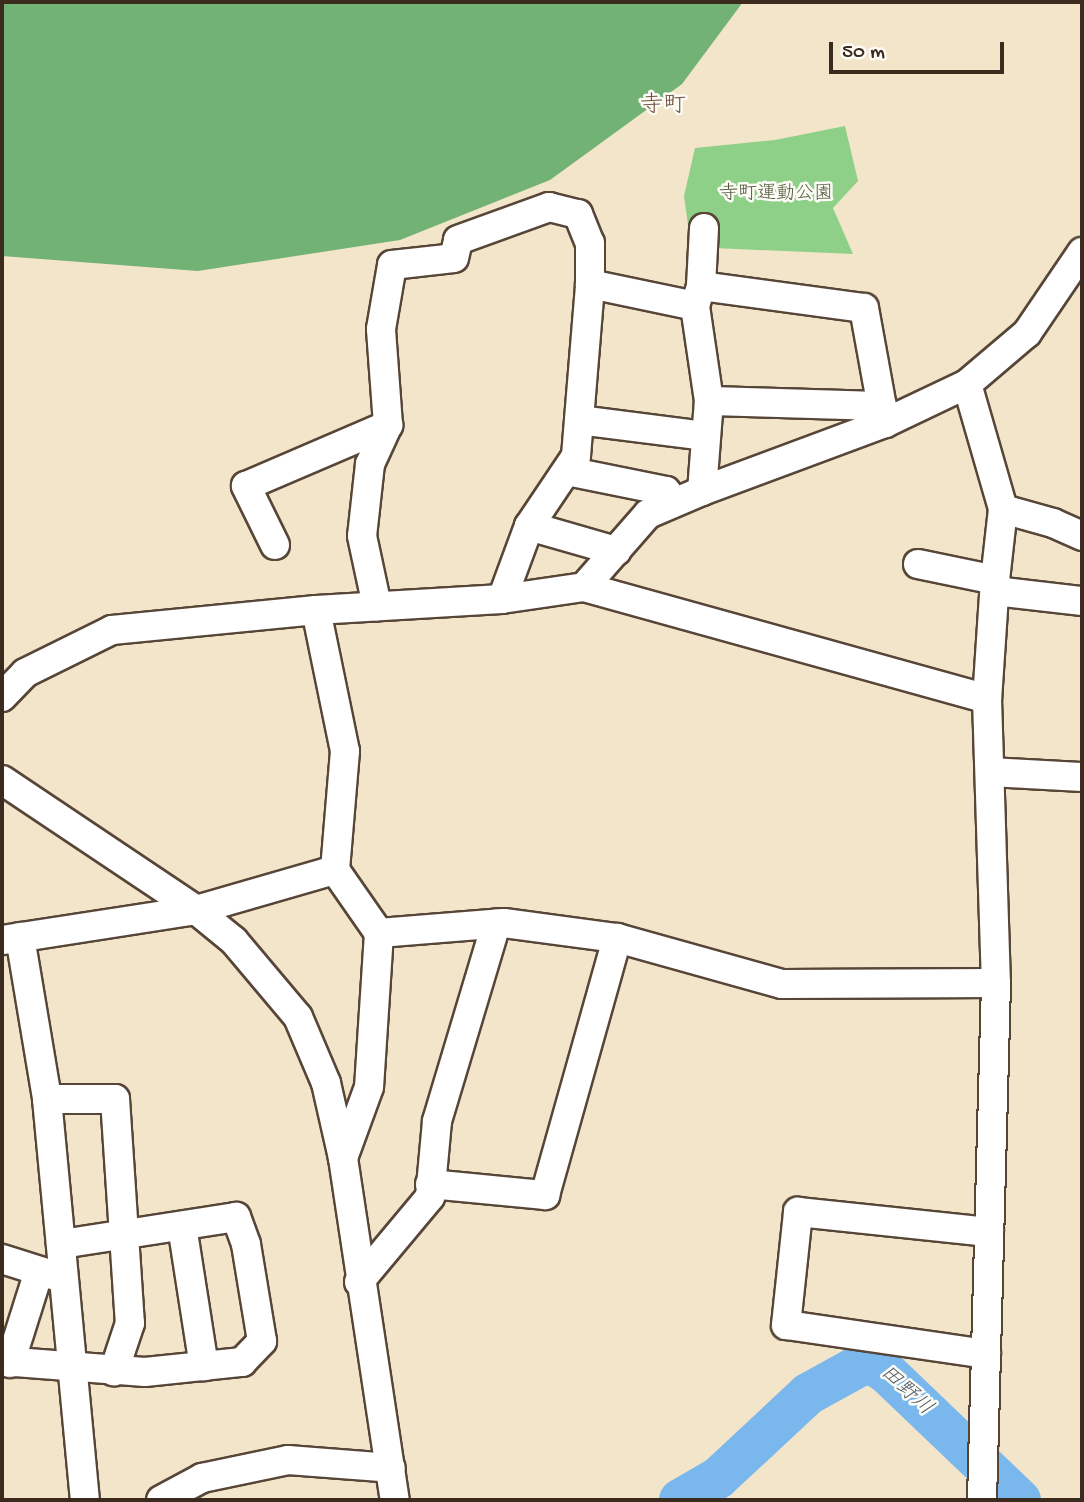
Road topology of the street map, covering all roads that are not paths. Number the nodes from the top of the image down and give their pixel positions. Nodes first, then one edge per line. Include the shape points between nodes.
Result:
1 (704, 228) dead end
2 (1082, 252) edge
3 (590, 285) junction
4 (698, 296) junction
5 (967, 384) junction
6 (709, 401) junction
7 (884, 414) junction
8 (579, 420) junction
9 (388, 425) junction
10 (706, 436) junction
11 (567, 471) junction
12 (702, 491) junction
13 (675, 502) junction
14 (1003, 509) junction
15 (529, 526) junction
16 (1082, 536) edge
17 (275, 545) dead end
18 (617, 551) junction
19 (918, 564) dead end
20 (995, 586) junction
21 (584, 587) junction
22 (502, 599) junction
23 (1082, 601) edge
24 (377, 606) junction
25 (316, 610) junction
26 (2, 697) edge
27 (987, 699) junction
28 (990, 772) junction
29 (1082, 777) edge
30 (2, 780) edge
31 (335, 870) junction
32 (196, 910) junction
33 (495, 924) junction
34 (379, 933) junction
35 (617, 938) junction
36 (11, 939) edge
37 (996, 983) junction
38 (47, 1099) junction
39 (342, 1158) junction
40 (430, 1184) junction
41 (182, 1226) junction
42 (989, 1232) junction
43 (123, 1235) junction
44 (61, 1244) junction
45 (2, 1259) edge
46 (52, 1274) junction
47 (359, 1282) junction
48 (986, 1354) junction
49 (6, 1362) edge
50 (204, 1366) junction
51 (73, 1369) junction
52 (114, 1371) junction
53 (391, 1468) junction
54 (85, 1500) edge
55 (161, 1500) edge
56 (396, 1500) edge
57 (982, 1500) edge

1 - 4 street
2 - 5 street via 1027,333
3 - 4 street
3 - 8 street
3 - 9 street via 590,243 578,214 549,207 458,240 454,258 392,265 381,329
4 - 6 street
4 - 7 street via 864,308
5 - 7 street
5 - 14 street
6 - 7 street
6 - 10 street
7 - 12 street
8 - 10 street
8 - 11 street via 576,456
9 - 17 street via 246,486
9 - 24 street via 370,464 362,536
10 - 12 street
11 - 13 street via 666,491
11 - 15 street
12 - 13 street
13 - 18 street via 649,514
14 - 16 street
14 - 20 street
15 - 18 street
15 - 22 street
18 - 21 street
19 - 20 street
20 - 23 street
20 - 27 street
21 - 22 street
21 - 27 street
22 - 24 street
24 - 25 street
25 - 26 street via 112,630 24,673
25 - 31 street via 345,751
27 - 28 street
28 - 29 street
28 - 37 street
30 - 32 street
31 - 32 street
31 - 34 street
32 - 36 street
32 - 39 street via 234,941 298,1017 326,1083
33 - 34 street
33 - 35 street
33 - 40 street via 437,1121
34 - 39 street via 369,1087
35 - 37 street via 782,984
35 - 40 street via 545,1195
36 - 38 street
37 - 42 street
38 - 43 street via 115,1099
38 - 44 street
39 - 47 street
40 - 47 street via 430,1197
41 - 43 street
41 - 50 street
41 - 50 street via 236,1217 246,1244 262,1341 242,1362
42 - 48 street
42 - 48 street via 798,1212 786,1325
43 - 44 street
43 - 52 street via 130,1324
44 - 46 street
45 - 46 street
46 - 49 street
46 - 51 street
47 - 53 street
48 - 57 street
49 - 51 street
50 - 52 street
51 - 52 street
51 - 54 street
53 - 55 street via 288,1460 202,1478
53 - 56 street

